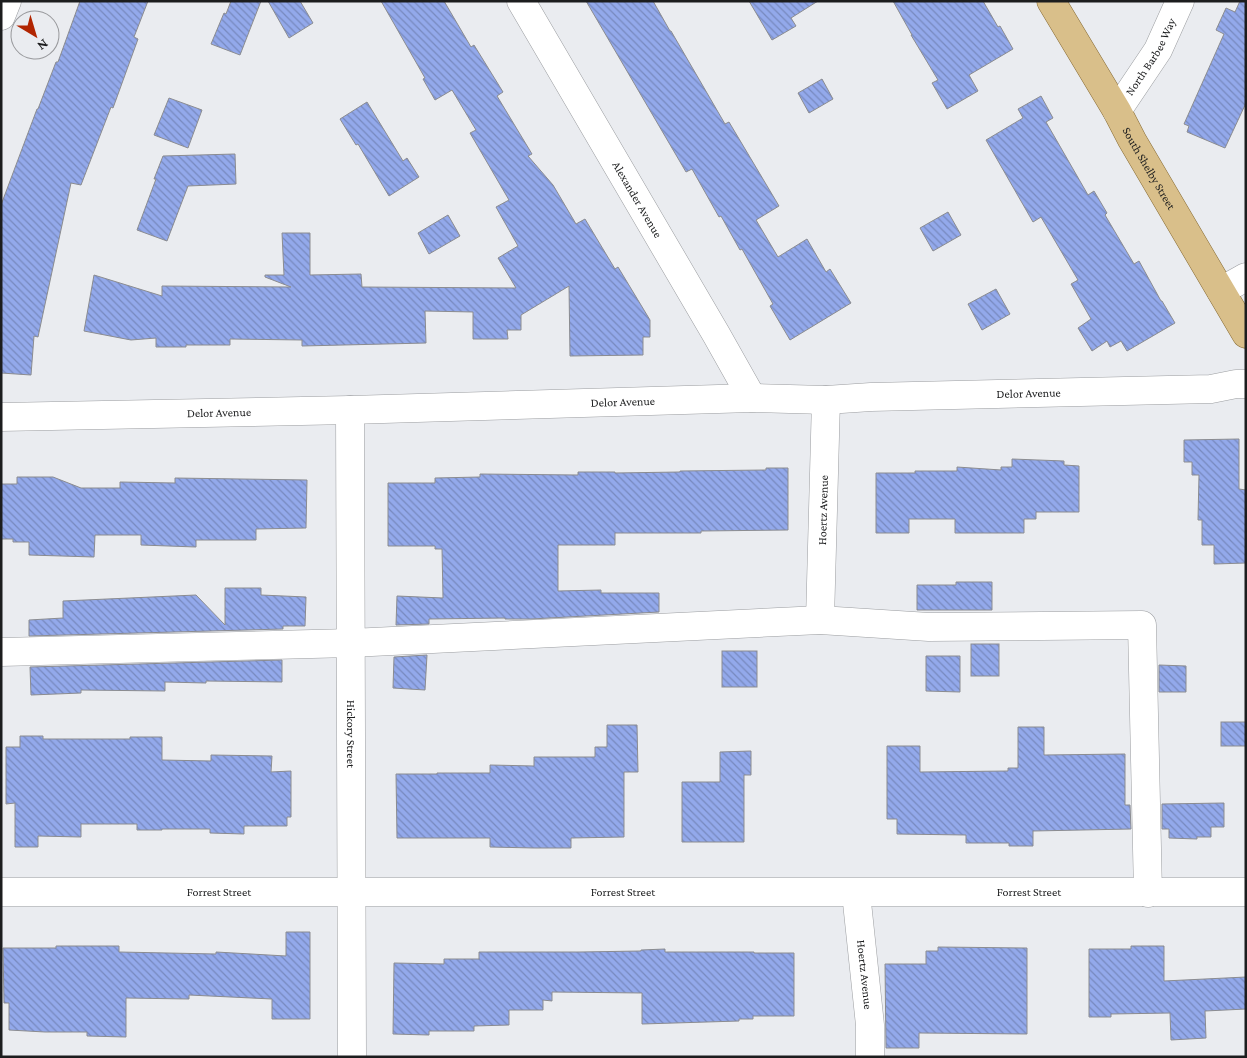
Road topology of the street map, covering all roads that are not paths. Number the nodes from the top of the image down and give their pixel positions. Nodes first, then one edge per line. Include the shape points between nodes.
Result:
1 (7, 1) edge
2 (521, 1) edge
3 (1051, 1) edge
4 (1180, 1) edge
5 (1, 16) edge
6 (1117, 111) junction
7 (1246, 277) edge
8 (1221, 291) junction
9 (1246, 334) edge
10 (1246, 384) edge
11 (752, 398) junction
12 (826, 400) junction
13 (350, 410) junction
14 (1, 417) edge
15 (820, 620) junction
16 (350, 644) junction
17 (1, 652) edge
18 (1, 892) edge
19 (1246, 892) edge
20 (351, 893) junction
21 (856, 893) junction
22 (1148, 893) junction
23 (352, 1057) edge
24 (870, 1057) edge

1 - 5 street
2 - 11 street, Alexander Avenue
3 - 6 main road, South Shelby Street
4 - 6 street, North Barbee Way via 1158,50
6 - 8 main road, South Shelby Street
7 - 8 street
8 - 9 main road, South Shelby Street
10 - 12 street, Delor Avenue via 1211,389
11 - 12 street, Delor Avenue
11 - 13 street, Delor Avenue
12 - 15 street, Hoertz Avenue
13 - 14 street, Delor Avenue
13 - 16 street, Hickory Street
15 - 16 street
15 - 22 street via 930,627 1142,625
16 - 17 street
16 - 20 street, Hickory Street
18 - 20 street, Forrest Street
19 - 22 street, Forrest Street
20 - 21 street, Forrest Street
20 - 23 street, Hickory Street
21 - 22 street, Forrest Street
21 - 24 street, Hoertz Avenue via 870,1025

